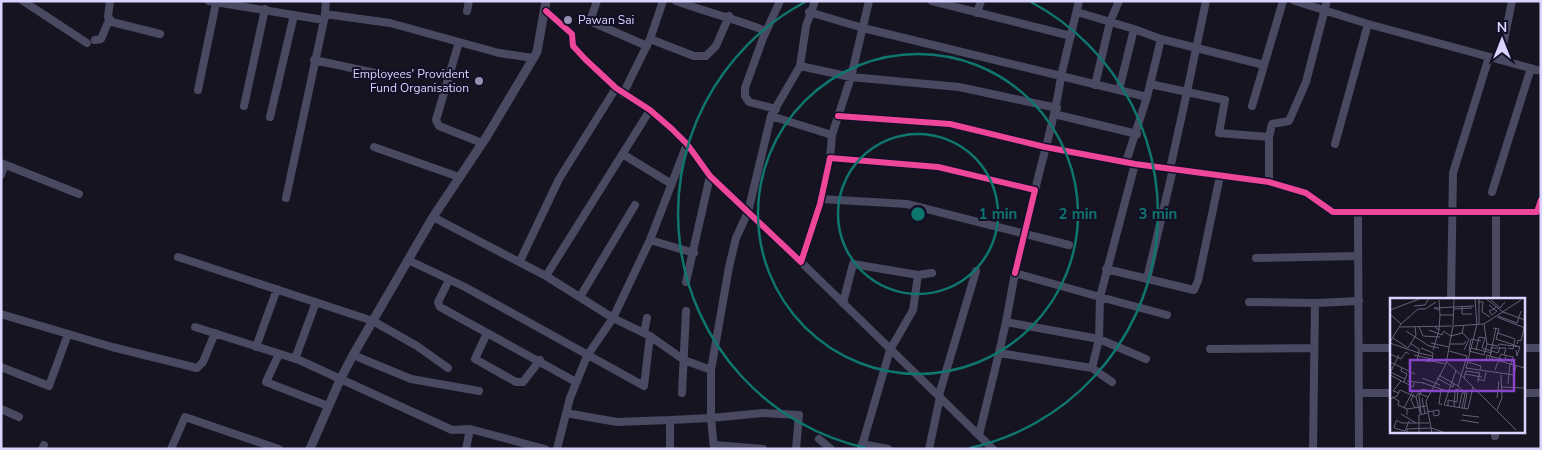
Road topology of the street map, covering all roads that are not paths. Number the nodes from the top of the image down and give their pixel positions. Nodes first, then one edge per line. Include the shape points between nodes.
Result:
1 (23, 1) edge
2 (110, 1) edge
3 (326, 1) edge
4 (469, 1) edge
5 (546, 1) edge
6 (596, 1) edge
7 (676, 1) edge
8 (780, 1) edge
9 (815, 1) edge
10 (868, 1) edge
11 (932, 1) edge
12 (981, 1) edge
13 (1079, 1) edge
14 (1119, 1) edge
15 (1206, 1) edge
16 (1283, 1) edge
17 (1295, 1) edge
18 (1327, 1) edge
19 (1512, 1) edge
20 (213, 2) edge
21 (660, 2) edge
22 (265, 9) junction
23 (1324, 10) junction
24 (467, 11) dead end
25 (546, 11) junction
26 (809, 12) junction
27 (1077, 12) junction
28 (978, 13) junction
29 (294, 15) junction
30 (729, 16) junction
31 (324, 17) junction
32 (109, 20) junction
33 (1110, 22) junction
34 (1368, 24) junction
35 (863, 28) junction
36 (1134, 29) junction
37 (766, 31) junction
38 (160, 34) dead end
39 (1071, 36) junction
40 (1161, 40) junction
41 (459, 42) junction
42 (649, 42) junction
43 (1195, 47) junction
44 (1489, 57) junction
45 (533, 58) junction
46 (314, 60) junction
47 (1500, 60) junction
48 (1264, 65) junction
49 (800, 66) junction
50 (1531, 68) junction
51 (1541, 71) edge
52 (380, 74) dead end
53 (1062, 76) junction
54 (851, 77) junction
55 (1095, 84) junction
56 (1150, 84) junction
57 (616, 88) junction
58 (198, 90) dead end
59 (1119, 90) junction
60 (1187, 92) junction
61 (623, 94) junction
62 (1147, 97) junction
63 (244, 106) dead end
64 (1252, 106) dead end
65 (776, 109) junction
66 (650, 110) junction
67 (1056, 111) junction
68 (772, 116) junction
69 (838, 116) junction
70 (270, 117) dead end
71 (1137, 134) junction
72 (832, 135) junction
73 (1269, 137) junction
74 (482, 143) junction
75 (687, 144) junction
76 (1335, 144) dead end
77 (374, 147) dead end
78 (1045, 147) junction
79 (624, 155) junction
80 (830, 158) junction
81 (1126, 162) junction
82 (3, 164) edge
83 (1135, 164) junction
84 (1172, 169) junction
85 (1, 175) edge
86 (710, 176) junction
87 (1220, 176) junction
88 (459, 177) junction
89 (1269, 182) junction
90 (670, 183) junction
91 (1035, 190) junction
92 (1492, 192) dead end
93 (79, 194) dead end
94 (286, 198) dead end
95 (821, 199) junction
96 (1541, 200) edge
97 (635, 205) dead end
98 (1451, 211) junction
99 (748, 212) junction
100 (1358, 212) junction
101 (1496, 212) junction
102 (1539, 213) edge
103 (433, 217) junction
104 (1024, 232) junction
105 (650, 240) junction
106 (1069, 245) dead end
107 (694, 253) junction
108 (1358, 256) junction
109 (178, 257) dead end
110 (1256, 258) dead end
111 (408, 260) junction
112 (520, 262) junction
113 (801, 262) junction
114 (1106, 269) junction
115 (976, 271) dead end
116 (932, 273) dead end
117 (1015, 273) junction
118 (546, 276) junction
119 (918, 276) junction
120 (1147, 279) junction
121 (449, 280) junction
122 (686, 282) dead end
123 (277, 289) junction
124 (580, 297) junction
125 (1100, 297) junction
126 (1451, 298) edge
127 (1496, 298) edge
128 (1359, 301) junction
129 (316, 302) junction
130 (1249, 302) dead end
131 (843, 303) junction
132 (1315, 303) junction
133 (686, 311) dead end
134 (1, 314) edge
135 (1167, 315) dead end
136 (613, 318) junction
137 (647, 318) dead end
138 (373, 321) junction
139 (1006, 322) junction
140 (195, 327) dead end
141 (214, 333) junction
142 (487, 333) junction
143 (68, 334) junction
144 (647, 334) junction
145 (1099, 340) junction
146 (256, 347) junction
147 (1314, 348) junction
148 (1359, 348) junction
149 (1390, 348) edge
150 (1524, 348) edge
151 (1541, 348) edge
152 (1210, 349) dead end
153 (890, 350) junction
154 (999, 353) junction
155 (279, 354) junction
156 (353, 356) junction
157 (587, 356) junction
158 (295, 359) junction
159 (1146, 359) dead end
160 (540, 360) junction
161 (684, 360) junction
162 (1, 367) edge
163 (448, 368) dead end
164 (1092, 368) junction
165 (711, 370) junction
166 (340, 380) junction
167 (576, 382) junction
168 (1112, 382) dead end
169 (479, 391) dead end
170 (682, 393) dead end
171 (1359, 393) junction
172 (1390, 393) edge
173 (1524, 393) edge
174 (1541, 393) edge
175 (939, 396) junction
176 (328, 406) junction
177 (1, 409) edge
178 (566, 413) junction
179 (19, 417) dead end
180 (711, 418) junction
181 (670, 420) junction
182 (470, 429) junction
183 (979, 435) junction
184 (819, 439) dead end
185 (515, 446) edge
186 (714, 447) edge
187 (861, 447) edge
188 (173, 448) edge
189 (280, 449) edge
190 (310, 449) edge
191 (466, 449) edge
192 (545, 449) edge
193 (557, 449) edge
194 (670, 449) edge
195 (763, 449) edge
196 (796, 449) edge
197 (831, 449) edge
198 (888, 449) edge
199 (930, 449) edge
200 (993, 449) edge
201 (1312, 449) edge
202 (1359, 449) edge

1 - 32 street via 91,41 101,39
2 - 32 street
3 - 31 street
4 - 24 street
5 - 25 street
6 - 42 street via 592,22
7 - 30 street
8 - 37 street
9 - 26 street
10 - 35 street
11 - 28 street
12 - 28 street
13 - 27 street
14 - 33 street
15 - 43 street
16 - 48 street
17 - 23 street
18 - 23 street
19 - 47 street
20 - 22 street
20 - 58 street
21 - 42 street
22 - 29 street
22 - 63 street
23 - 34 street
23 - 73 street via 1306,82 1289,122 1272,124
25 - 45 street
25 - 57 street via 572,34 574,46
26 - 35 street
26 - 49 street
27 - 33 street
27 - 39 street
28 - 39 street
29 - 31 street
29 - 70 street
30 - 37 street
30 - 42 street via 716,46 706,56 694,56
31 - 41 street via 390,23
31 - 46 street
32 - 38 street
33 - 36 street
33 - 55 street
34 - 44 street
34 - 76 street
35 - 53 street
35 - 54 street
36 - 40 street
36 - 59 street
37 - 65 street via 745,96 749,102
39 - 53 street
40 - 43 street
40 - 56 street
41 - 45 street
41 - 74 street via 436,120 439,126
42 - 61 street
43 - 48 street
43 - 60 street
44 - 47 street
44 - 98 street via 1453,173
45 - 74 street
46 - 52 street
46 - 94 street
47 - 50 street
48 - 64 street
49 - 54 street
49 - 65 street
50 - 51 street
50 - 92 street
53 - 55 street
53 - 67 street
54 - 67 street via 959,87
54 - 69 street
55 - 59 street
56 - 60 street
56 - 62 street
57 - 61 street
57 - 112 street via 559,179
59 - 62 street
60 - 73 street via 1225,100 1220,133
60 - 84 street
61 - 66 street
62 - 71 street
65 - 68 street
66 - 75 street
66 - 79 street
67 - 71 street
67 - 78 street
68 - 72 street
68 - 99 street
69 - 72 street
69 - 78 street via 950,124
71 - 81 street
72 - 80 street
73 - 89 street
74 - 88 street
75 - 86 street
75 - 90 street
77 - 88 street
78 - 81 street
78 - 91 street
79 - 90 street
79 - 118 street
80 - 91 street via 938,167
80 - 95 street
81 - 83 street
82 - 85 street
82 - 93 street
83 - 84 street
83 - 114 street
84 - 87 street
84 - 120 street
86 - 99 street
86 - 107 street
87 - 89 street
87 - 120 street via 1194,290
88 - 103 street
89 - 100 street via 1306,193 1333,212
90 - 105 street
91 - 104 street
95 - 104 street via 907,204
95 - 113 street
96 - 102 street
97 - 124 street
98 - 100 street
98 - 101 street
98 - 126 street
99 - 113 street
99 - 165 street via 736,238 729,267
100 - 108 street
101 - 102 street
101 - 127 street
103 - 111 street
103 - 112 street
104 - 106 street
104 - 117 street
105 - 107 street
105 - 136 street
107 - 122 street
108 - 110 street
108 - 128 street
109 - 123 street
111 - 121 street
111 - 138 street
112 - 118 street
113 - 131 street
114 - 120 street
114 - 125 street
115 - 175 street
116 - 119 street
117 - 125 street
117 - 139 street
118 - 124 street
119 - 131 street via 853,264
119 - 153 street via 913,310
121 - 142 street via 438,305
121 - 157 street
123 - 129 street
123 - 146 street
124 - 136 street
125 - 135 street
125 - 145 street
128 - 132 street
128 - 148 street
129 - 138 street
129 - 158 street
130 - 132 street
131 - 153 street
132 - 147 street
133 - 161 street
134 - 143 street
136 - 144 street
136 - 157 street
137 - 144 street
138 - 156 street
138 - 163 street
139 - 145 street
139 - 154 street
140 - 141 street
141 - 143 street via 197,368
141 - 146 street
142 - 160 street
142 - 160 street via 475,359 516,382 523,382
143 - 162 street via 49,386
144 - 157 street via 644,386
144 - 161 street
145 - 159 street
145 - 164 street
146 - 155 street
147 - 152 street
147 - 201 street
148 - 149 street
148 - 171 street
150 - 151 street
153 - 175 street
153 - 187 street
154 - 164 street
154 - 183 street
155 - 158 street
155 - 176 street via 266,382
156 - 166 street
156 - 169 street via 411,379
157 - 167 street
158 - 166 street
160 - 167 street
161 - 165 street
161 - 170 street
164 - 168 street
165 - 180 street
166 - 176 street
166 - 182 street via 452,430
167 - 178 street
171 - 172 street
171 - 202 street
173 - 174 street
175 - 183 street
175 - 199 street
176 - 190 street
177 - 179 street
178 - 181 street via 618,422
178 - 193 street
180 - 181 street
180 - 186 street
180 - 196 street via 763,413 799,415
181 - 194 street
182 - 185 street
182 - 191 street
183 - 200 street
184 - 197 street
185 - 192 street
186 - 195 street
187 - 198 street
188 - 189 street via 186,417

